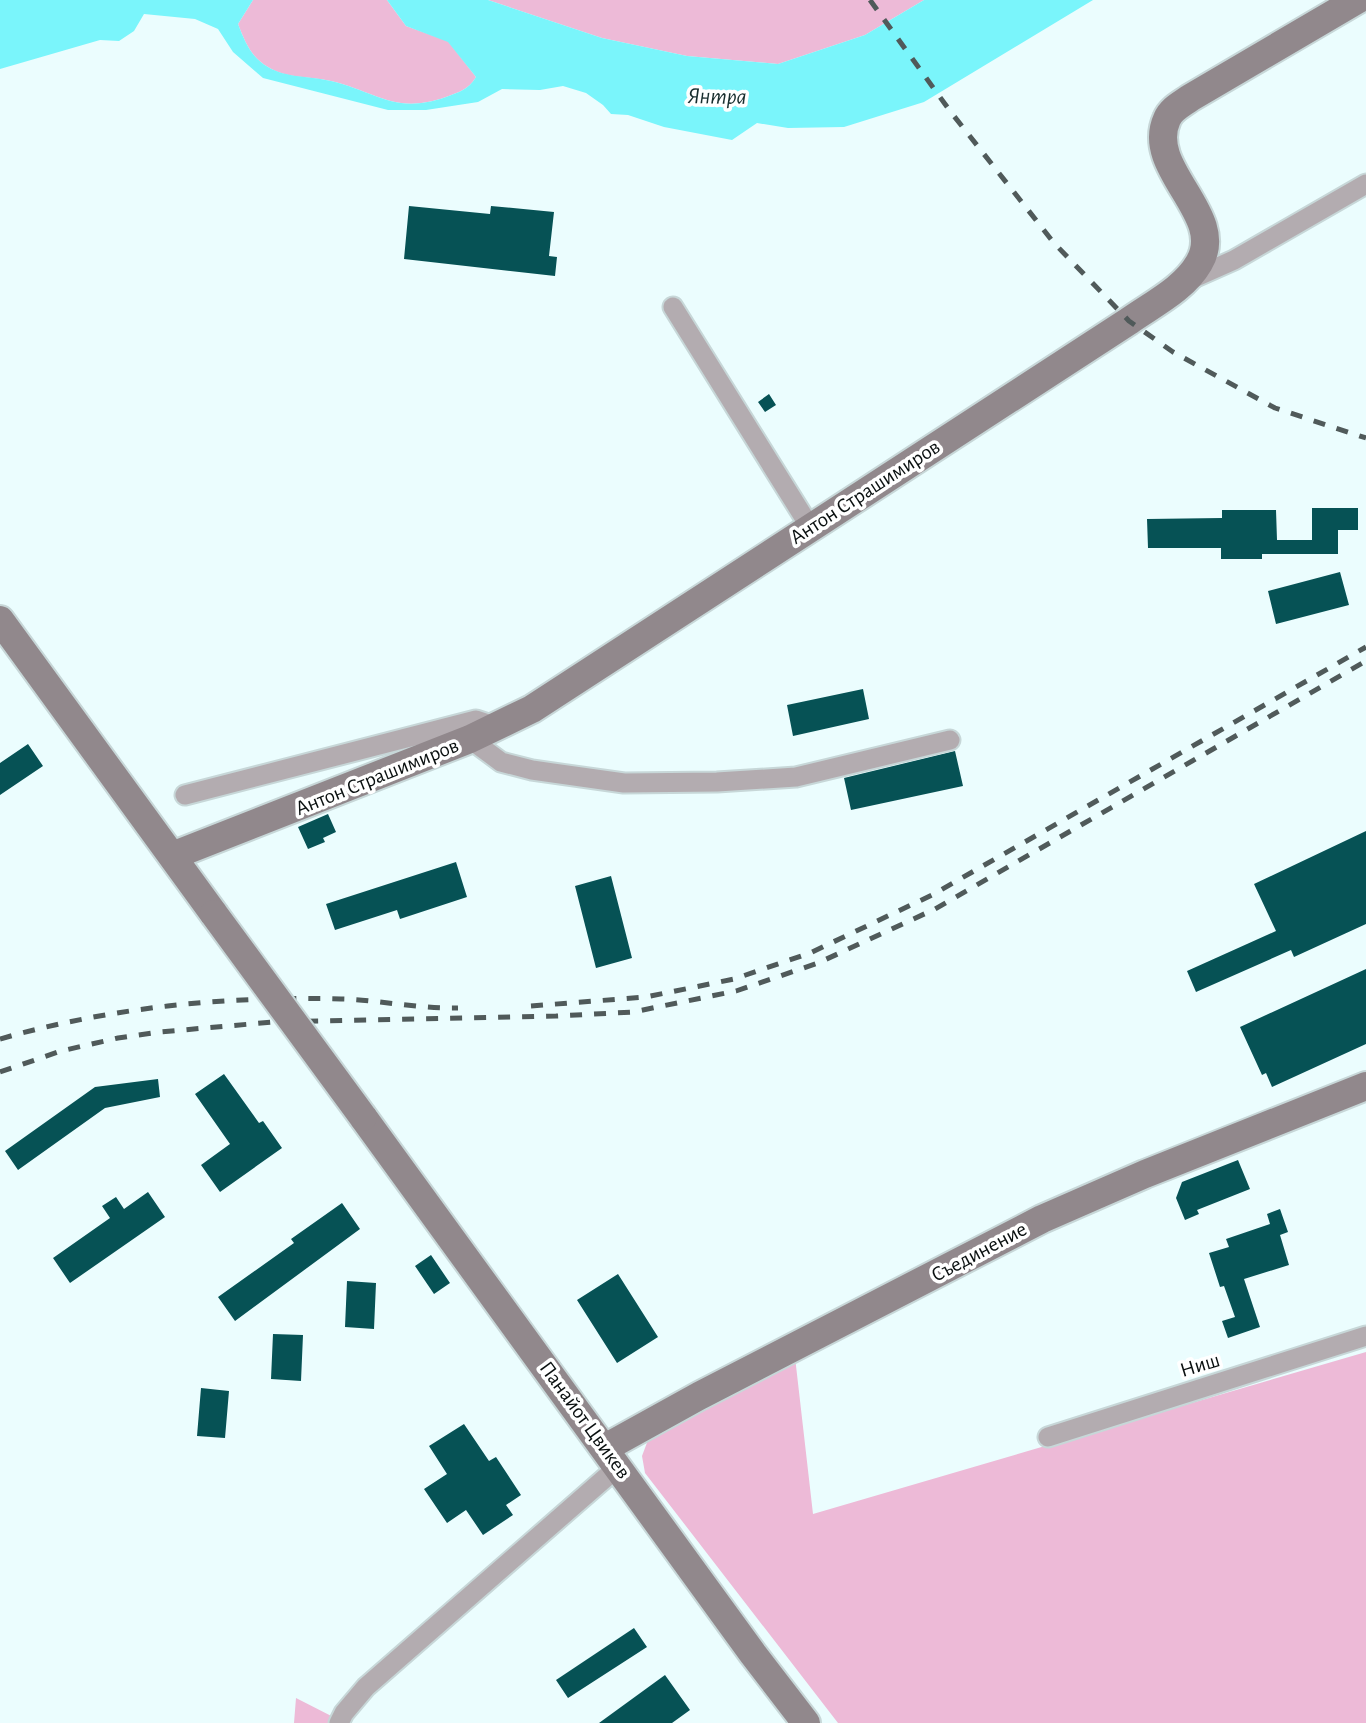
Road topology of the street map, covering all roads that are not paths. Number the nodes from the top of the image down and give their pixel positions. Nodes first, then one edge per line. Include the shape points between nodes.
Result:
1 (1357, 0) edge
2 (1366, 184) edge
3 (1185, 282) junction
4 (673, 307) dead end
5 (810, 527) junction
6 (0, 620) edge
7 (497, 727) junction
8 (471, 739) junction
9 (950, 740) dead end
10 (185, 795) dead end
11 (172, 856) junction
12 (1366, 1086) edge
13 (1366, 1336) edge
14 (1048, 1437) dead end
15 (612, 1457) junction
16 (339, 1723) edge
17 (806, 1723) edge

1 - 3 street, Антон Страшимиров via 1190,98 1167,119 1166,155 1205,233 1205,250
2 - 3 street via 1234,260
3 - 5 street, Антон Страшимиров
4 - 5 street
5 - 7 street, Антон Страшимиров via 532,709
6 - 11 street, Панайот Цвикев
7 - 8 street, Антон Страшимиров
7 - 10 street via 476,720
8 - 9 street via 501,762 624,783 796,777
8 - 11 street, Антон Страшимиров
11 - 15 street, Панайот Цвикев, bridge
12 - 15 street, Съединение via 1042,1219 699,1396
13 - 14 street, Ниш
15 - 16 street via 366,1687
15 - 17 street, Панайот Цвикев

